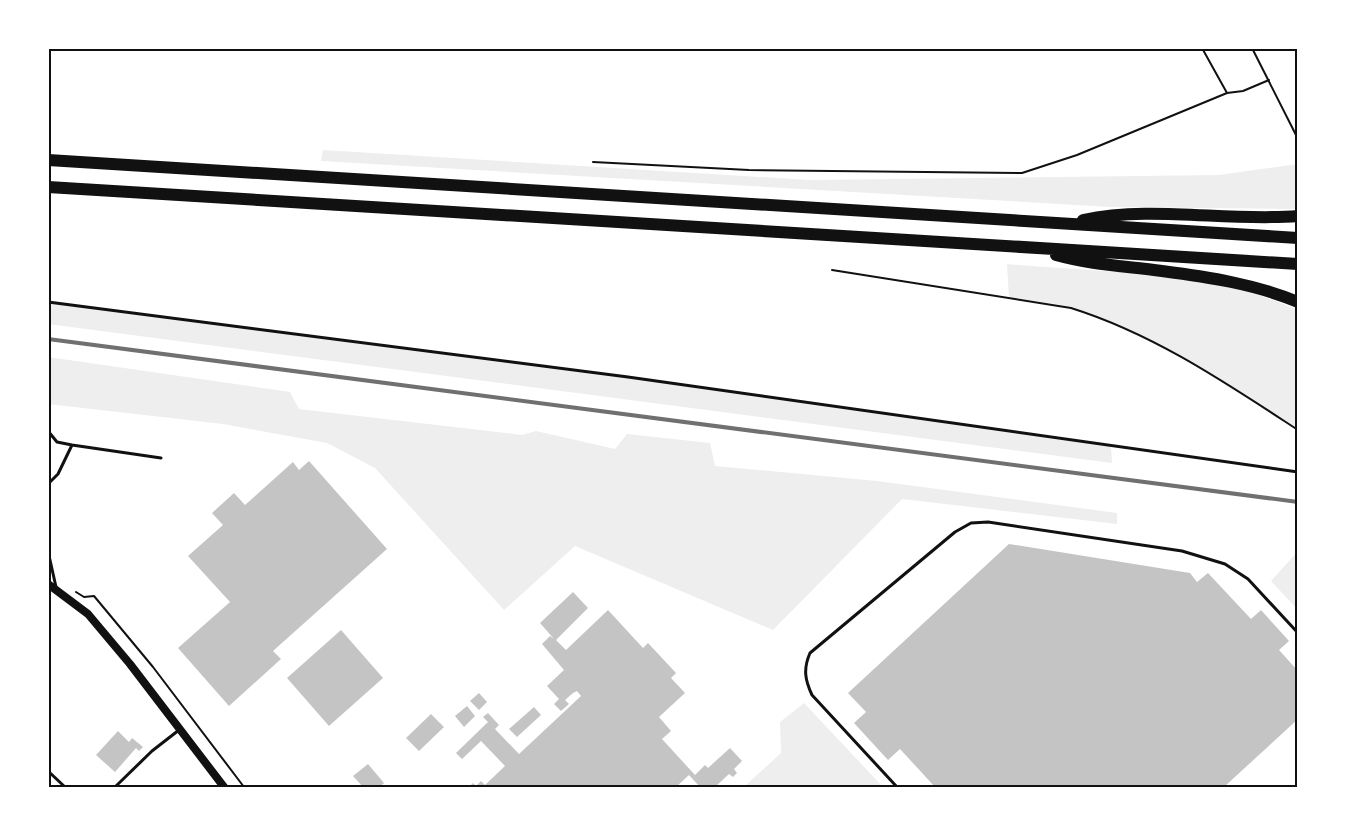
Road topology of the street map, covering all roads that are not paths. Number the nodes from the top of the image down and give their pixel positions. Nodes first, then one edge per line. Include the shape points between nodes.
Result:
1 (48, 160) edge
2 (48, 187) edge
3 (1298, 216) edge
4 (1067, 223) junction
5 (1298, 238) edge
6 (1038, 249) junction
7 (1298, 264) edge
8 (48, 302) edge
9 (1298, 302) edge
10 (48, 431) edge
11 (72, 445) junction
12 (161, 458) dead end
13 (1298, 472) edge
14 (48, 484) edge
15 (48, 551) edge
16 (51, 587) edge
17 (1298, 633) edge
18 (179, 730) junction
19 (48, 771) edge
20 (65, 787) edge
21 (115, 787) edge
22 (224, 787) edge
23 (897, 787) edge

1 - 4 highway
2 - 6 highway
3 - 4 highway via 1111,214
4 - 5 highway
6 - 7 highway
6 - 9 highway via 1087,264 1234,283
8 - 13 lane via 628,377
10 - 11 lane via 57,442
11 - 12 lane
11 - 14 lane
15 - 16 lane
16 - 18 street via 88,614
17 - 23 lane via 1248,579 1226,564 1182,551 988,522 971,523 955,532 810,653 805,664 812,695
18 - 21 lane
18 - 22 street
19 - 20 lane

